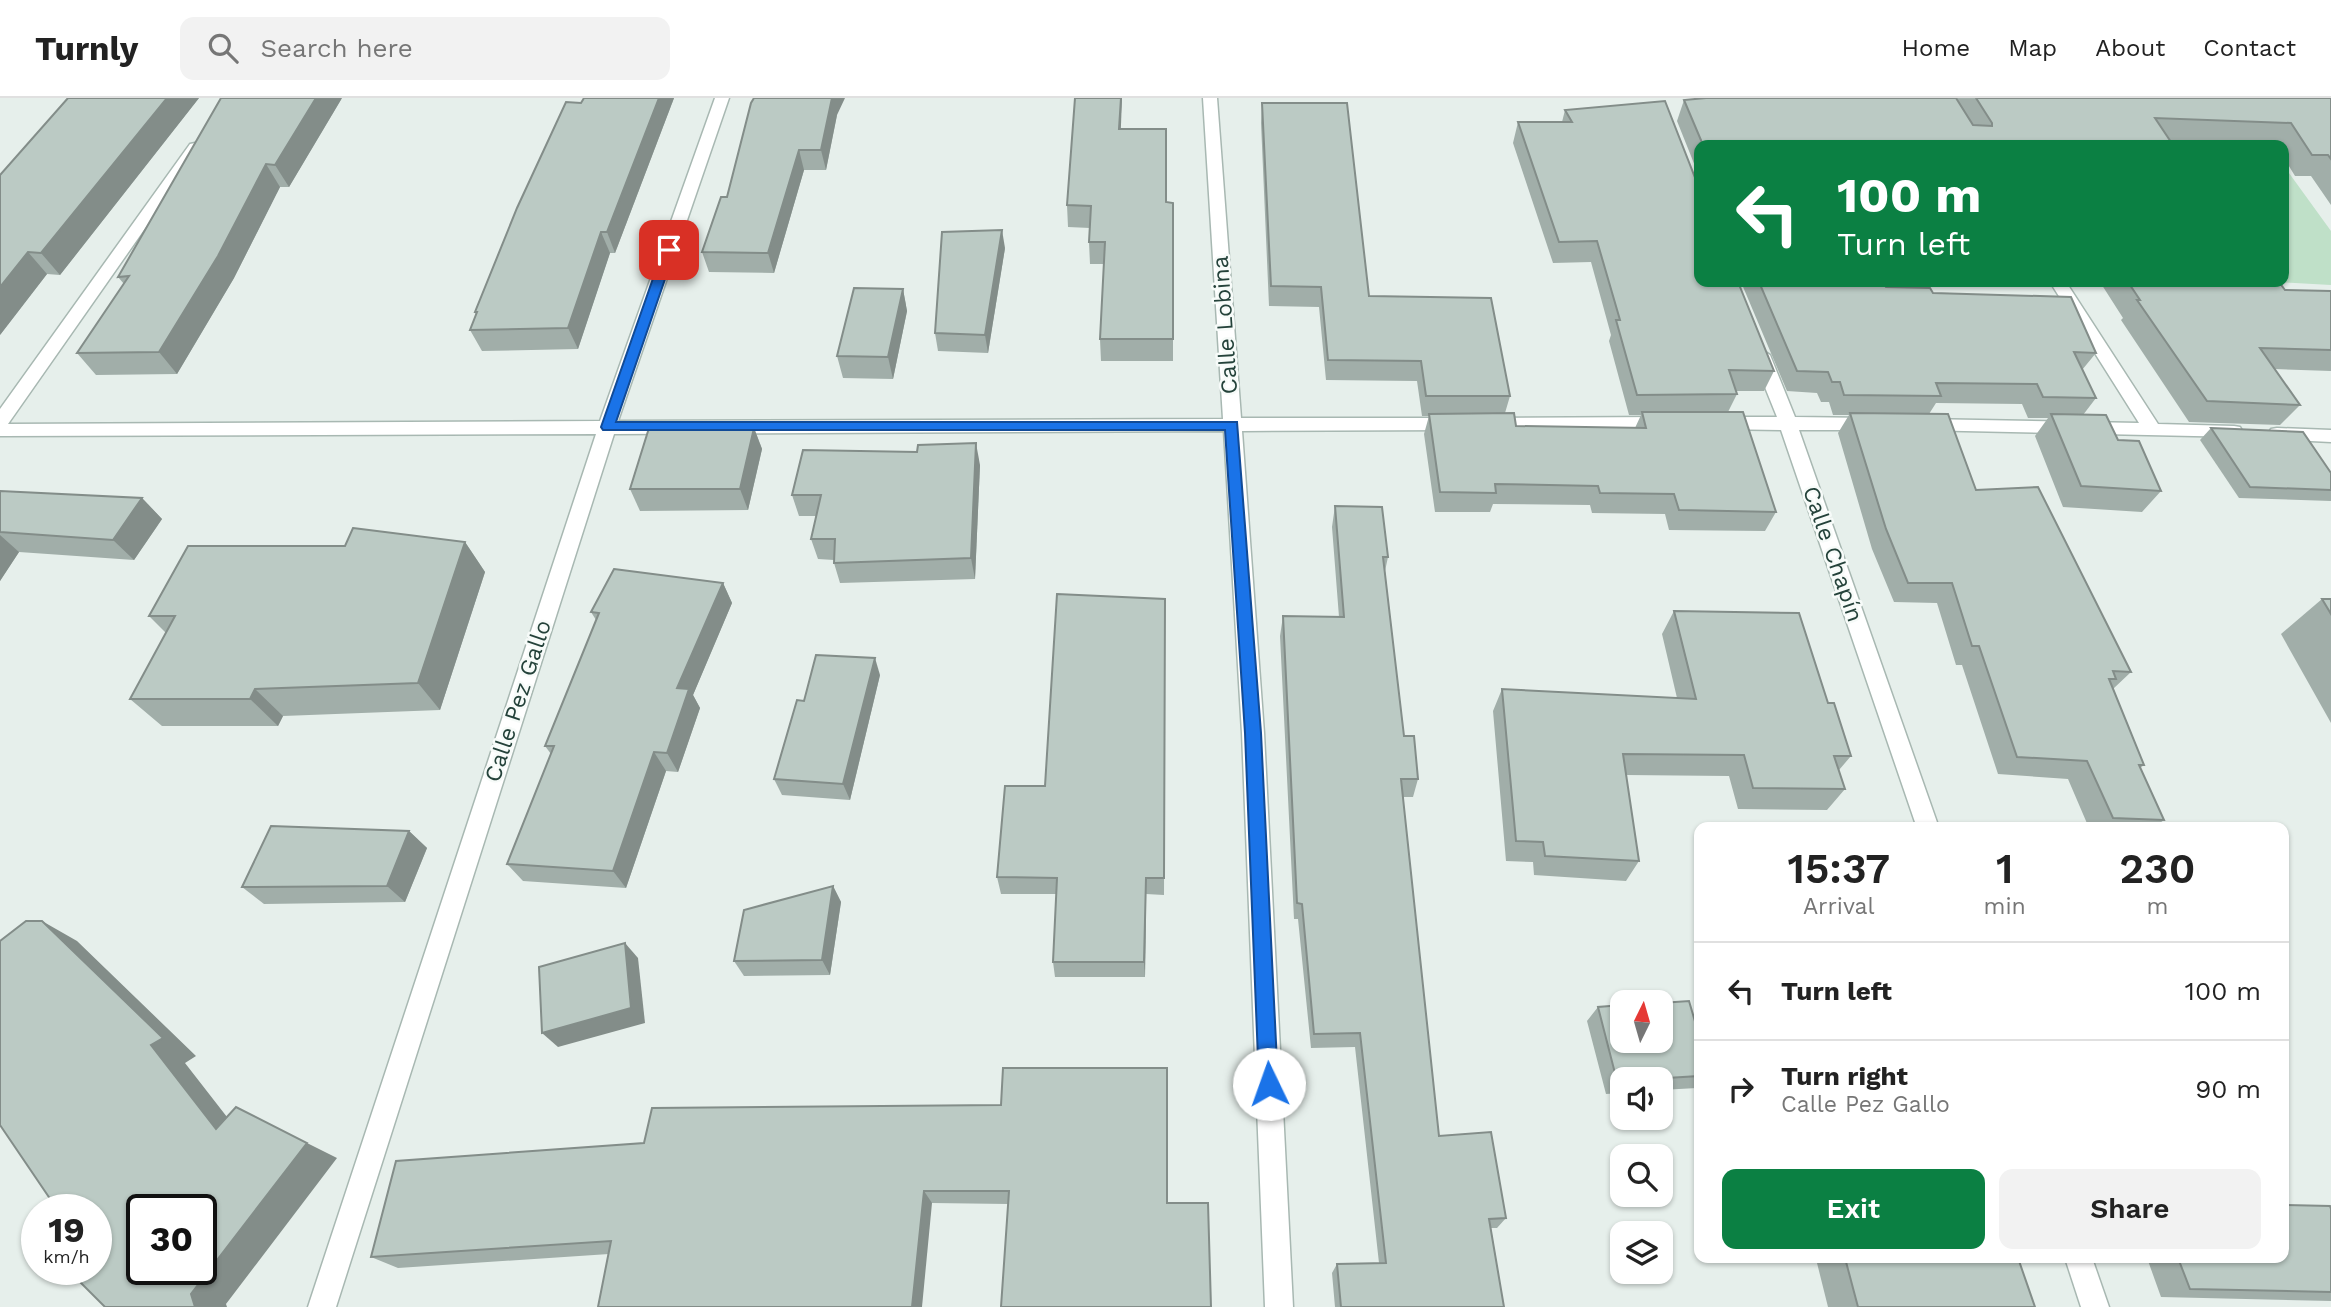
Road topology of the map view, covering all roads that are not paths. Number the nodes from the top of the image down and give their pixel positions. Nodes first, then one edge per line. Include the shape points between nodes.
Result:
1 (722, 98) edge
2 (1210, 98) edge
3 (207, 132) edge
4 (2061, 287) edge
5 (1752, 333) edge
6 (0, 422) edge
7 (1676, 423) edge
8 (1704, 423) edge
9 (1787, 423) junction
10 (1882, 424) edge
11 (1909, 425) edge
12 (1232, 426) junction
13 (607, 427) junction
14 (2152, 429) junction
15 (0, 430) edge
16 (2331, 436) edge
17 (1926, 822) edge
18 (2080, 1263) edge
19 (322, 1307) edge
20 (1279, 1307) edge
21 (2095, 1307) edge

1 - 13 street, Calle Pez Gallo
2 - 12 street, Calle Lobina
3 - 6 street
4 - 14 street
5 - 9 street, Calle Chapín
7 - 12 street
8 - 9 street
9 - 10 street
9 - 17 street, Calle Chapín
11 - 14 street
12 - 13 street
12 - 20 street, Calle Lobina via 1257,804
13 - 15 street
13 - 19 street, Calle Pez Gallo
14 - 16 street
18 - 21 street

